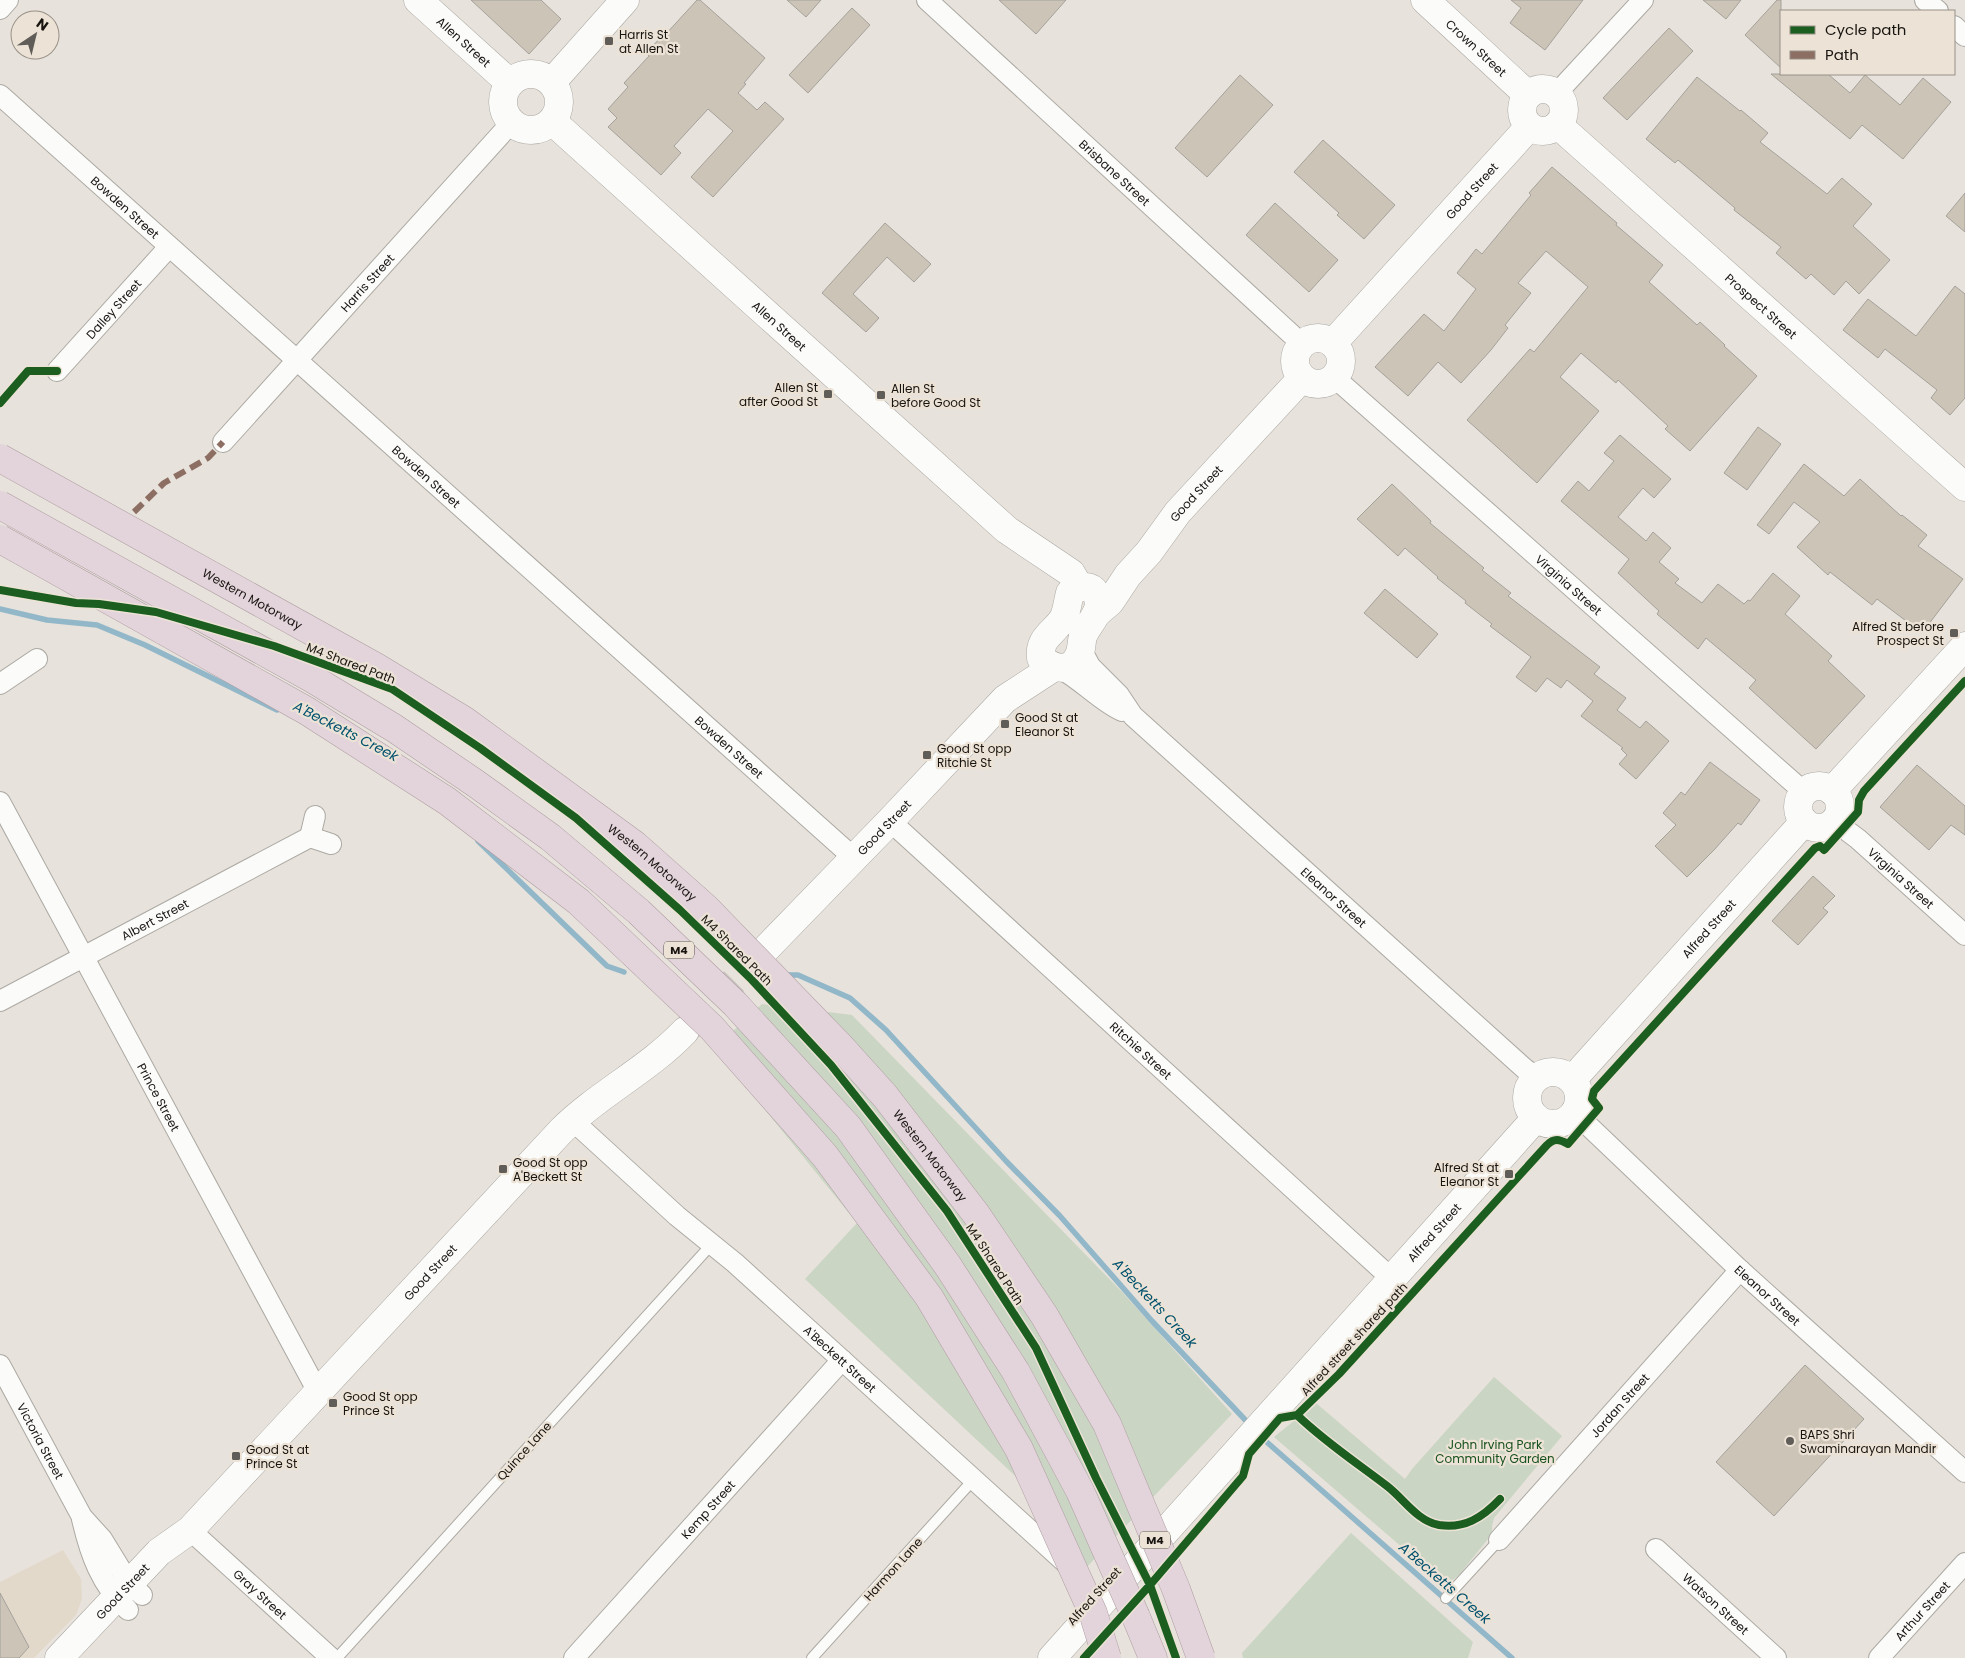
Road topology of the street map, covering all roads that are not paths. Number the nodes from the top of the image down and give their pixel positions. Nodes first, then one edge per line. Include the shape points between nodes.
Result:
1 (8, 0) edge
2 (418, 0) edge
3 (625, 0) edge
4 (927, 0) edge
5 (1425, 0) edge
6 (1643, 0) edge
7 (1925, 0) edge
8 (0, 9) edge
9 (1937, 10) edge
10 (1955, 27) edge
11 (1965, 36) edge
12 (552, 82) junction
13 (510, 83) junction
14 (1556, 94) junction
15 (0, 95) edge
16 (1528, 95) junction
17 (552, 121) junction
18 (512, 122) junction
19 (1558, 125) junction
20 (1529, 127) junction
21 (169, 247) junction
22 (1333, 343) junction
23 (1302, 344) junction
24 (297, 359) junction
25 (57, 371) dead end
26 (1302, 378) junction
27 (1335, 378) junction
28 (223, 442) dead end
29 (0, 458) edge
30 (1965, 487) edge
31 (0, 505) edge
32 (0, 539) edge
33 (1083, 599) junction
34 (1965, 646) edge
35 (1081, 649) junction
36 (37, 659) dead end
37 (1052, 660) junction
38 (0, 684) edge
39 (1133, 716) junction
40 (1832, 791) junction
41 (1804, 792) junction
42 (0, 802) edge
43 (315, 816) dead end
44 (890, 821) junction
45 (1834, 821) junction
46 (1804, 822) junction
47 (310, 837) junction
48 (331, 844) dead end
49 (854, 858) junction
50 (1965, 935) edge
51 (760, 954) tunnel mouth
52 (84, 956) junction
53 (0, 1001) edge
54 (685, 1031) tunnel mouth
55 (1537, 1077) junction
56 (1572, 1080) junction
57 (1575, 1113) junction
58 (1536, 1118) junction
59 (572, 1120) junction
60 (711, 1245) junction
61 (1740, 1270) junction
62 (1391, 1278) junction
63 (842, 1360) junction
64 (0, 1365) edge
65 (318, 1392) junction
66 (1106, 1424) junction
67 (1965, 1472) edge
68 (974, 1479) junction
69 (190, 1530) junction
70 (1499, 1540) joint
71 (1656, 1550) dead end
72 (1965, 1563) edge
73 (129, 1597) junction
74 (1446, 1598) dead end
75 (1106, 1599) junction
76 (1136, 1617) junction
77 (59, 1658) edge
78 (83, 1658) edge
79 (331, 1658) edge
80 (337, 1658) edge
81 (574, 1658) edge
82 (812, 1658) edge
83 (1052, 1658) edge
84 (1108, 1658) edge
85 (1148, 1658) edge
86 (1153, 1658) edge
87 (1200, 1658) edge
88 (1213, 1658) edge
89 (1776, 1658) edge
90 (1879, 1658) edge

1 - 8 street
2 - 13 street, Allen Street
3 - 12 street
4 - 23 street, Brisbane Street
5 - 16 street, Crown Street
6 - 14 street
7 - 9 street
10 - 11 street
12 - 13 street via 537,74 529,74
12 - 17 street via 557,90 559,106
13 - 18 street via 503,96 503,106
14 - 16 street via 1542,89
14 - 19 street via 1561,99 1564,112
15 - 21 street, Bowden Street
16 - 20 street via 1522,115
17 - 18 street via 528,130
17 - 33 street, Allen Street via 1007,530 1044,573
18 - 24 street, Harris Street
19 - 20 street via 1541,132
19 - 30 street, Prospect Street
20 - 22 street, Good Street
21 - 24 street, Bowden Street
21 - 25 street, Dalley Street
22 - 23 street via 1318,338
22 - 27 street via 1341,356
23 - 26 street via 1295,365
24 - 28 street, Harris Street
24 - 49 street, Bowden Street
26 - 27 street via 1315,384
26 - 33 street, Good Street via 1178,512
27 - 41 street, Virginia Street
29 - 66 highway, Western Motorway / M4, bridge via 359,658 465,721 635,845 706,908 885,1096 976,1214 1044,1315
31 - 76 highway, M4, bridge via 312,680 394,728 467,777 550,837 638,912 735,1004 848,1127 948,1266 1016,1372 1076,1482
32 - 84 highway, M4, bridge via 307,711 447,800 579,902 712,1028 826,1156 929,1297 1019,1449 1093,1613
33 - 35 street
33 - 37 street via 1049,633
34 - 40 street
35 - 37 street via 1074,663
35 - 39 street, Eleanor Street via 1090,666 1119,695
36 - 38 street
37 - 39 street, Eleanor Street via 1111,706
37 - 44 street, Good Street via 1016,678 1005,699
39 - 55 street, Eleanor Street
40 - 41 street via 1819,786
40 - 45 street via 1839,802
41 - 46 street via 1798,800 1798,812
42 - 52 street, Prince Street
43 - 47 street
44 - 49 street, Good Street
44 - 62 street, Ritchie Street
45 - 46 street via 1816,828
45 - 50 street, Virginia Street
46 - 56 street, Alfred Street
47 - 48 street
47 - 52 street, Albert Street
49 - 51 street, Good Street
52 - 53 street, Albert Street
52 - 65 street, Prince Street
54 - 59 street, Good Street
55 - 56 street via 1558,1072
55 - 58 street via 1531,1082 1526,1097 1527,1105
56 - 57 street via 1578,1092
57 - 58 street via 1560,1123 1543,1123
57 - 61 street, Eleanor Street
58 - 62 street, Alfred Street
59 - 60 street, A'Beckett Street
59 - 65 street, Good Street
60 - 63 street, A'Beckett Street
60 - 80 lane, Quince Lane
61 - 67 street, Eleanor Street
61 - 70 street, Jordan Street
62 - 75 street, Alfred Street
63 - 68 street, A'Beckett Street
63 - 81 street, Kemp Street
64 - 73 street, Victoria Street via 82,1517 88,1548 110,1592
65 - 69 street, Good Street
66 - 87 highway, Western Motorway / M4, bridge via 1176,1589
66 - 88 highway, bridge via 1165,1541
68 - 75 street, A'Beckett Street
68 - 82 lane, Harmon Lane
69 - 73 street, Good Street via 172,1564
69 - 79 street, Gray Street
70 - 74 lane
71 - 89 street, Watson Street
72 - 90 street, Arthur Street
73 - 77 street, Good Street
73 - 78 street, Good Street
75 - 83 street, Alfred Street
76 - 85 highway
76 - 86 highway, M4

